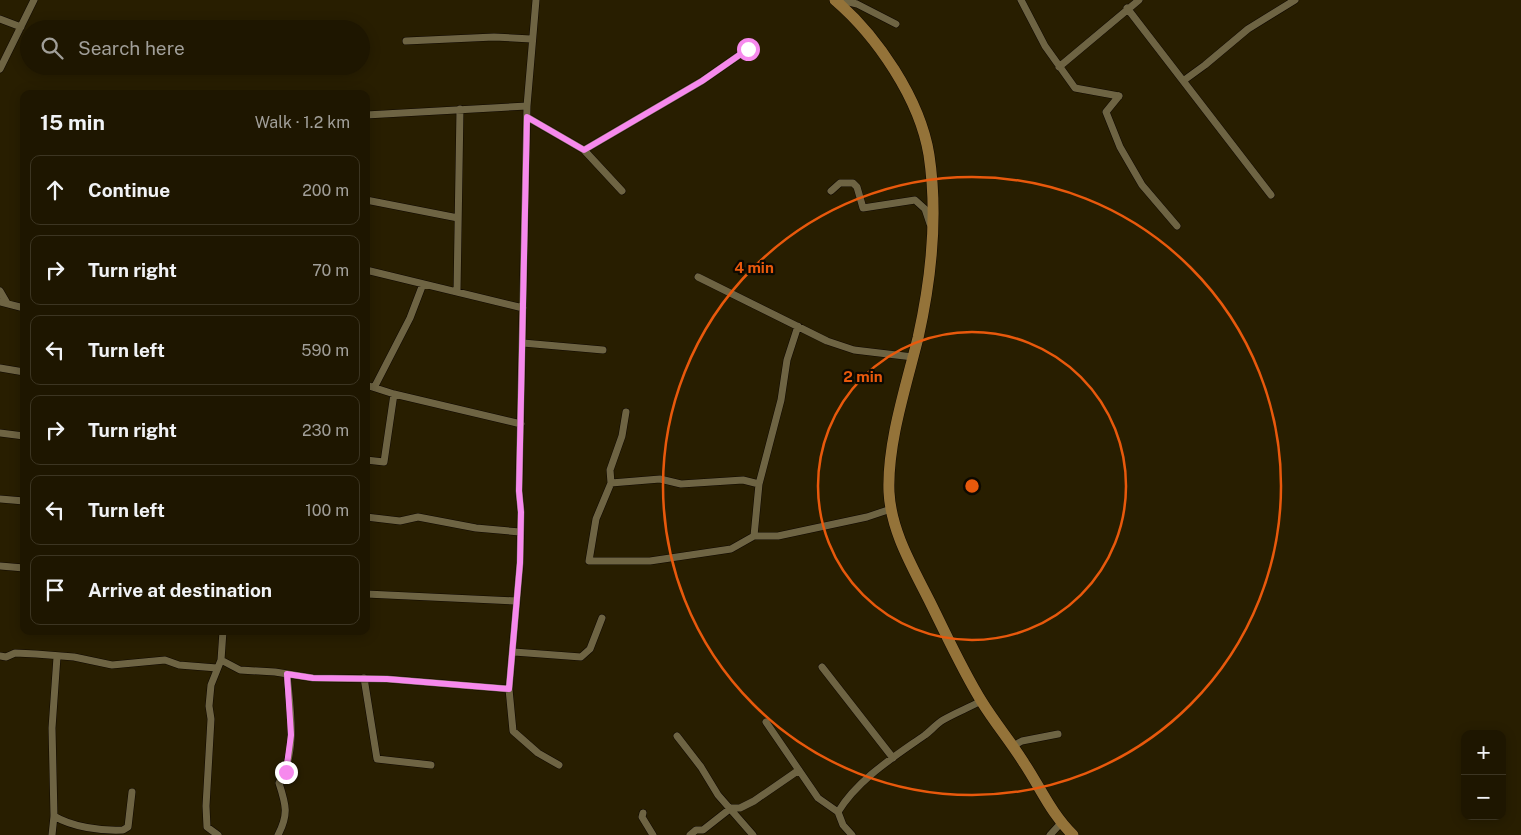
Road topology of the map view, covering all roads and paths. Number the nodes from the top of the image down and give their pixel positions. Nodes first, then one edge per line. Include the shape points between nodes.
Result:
1 (34, 0) edge
2 (536, 0) edge
3 (835, 0) edge
4 (841, 0) edge
5 (1021, 0) edge
6 (1139, 0) edge
7 (1295, 0) edge
8 (1128, 8) junction
9 (0, 19) edge
10 (24, 20) edge
11 (896, 24) dead end
12 (20, 27) edge
13 (20, 29) edge
14 (531, 39) junction
15 (406, 41) dead end
16 (748, 49) dead end
17 (1059, 67) junction
18 (0, 69) edge
19 (1183, 80) junction
20 (527, 106) junction
21 (460, 109) junction
22 (370, 115) edge
23 (527, 117) junction
24 (584, 150) junction
25 (622, 191) dead end
26 (831, 191) dead end
27 (1271, 195) dead end
28 (370, 201) edge
29 (458, 218) junction
30 (1177, 226) dead end
31 (933, 232) junction
32 (370, 271) edge
33 (698, 277) dead end
34 (423, 284) junction
35 (0, 291) edge
36 (457, 292) junction
37 (4, 302) edge
38 (20, 307) edge
39 (523, 308) junction
40 (798, 326) junction
41 (523, 343) junction
42 (602, 350) dead end
43 (913, 357) junction
44 (0, 368) edge
45 (20, 371) edge
46 (370, 385) edge
47 (375, 386) junction
48 (394, 394) junction
49 (626, 412) dead end
50 (521, 424) junction
51 (0, 433) edge
52 (20, 436) edge
53 (370, 460) edge
54 (611, 483) junction
55 (759, 484) junction
56 (0, 499) edge
57 (20, 501) edge
58 (891, 509) junction
59 (370, 517) edge
60 (520, 532) junction
61 (754, 536) junction
62 (0, 566) edge
63 (20, 568) edge
64 (370, 594) edge
65 (516, 601) junction
66 (602, 618) dead end
67 (223, 635) edge
68 (514, 652) junction
69 (0, 656) edge
70 (58, 657) junction
71 (221, 660) junction
72 (822, 667) dead end
73 (217, 668) junction
74 (287, 674) junction
75 (364, 678) junction
76 (509, 689) junction
77 (981, 701) junction
78 (766, 722) dead end
79 (1058, 734) dead end
80 (678, 736) dead end
81 (1012, 746) junction
82 (892, 758) junction
83 (430, 765) dead end
84 (559, 765) dead end
85 (799, 770) junction
86 (132, 792) dead end
87 (731, 808) junction
88 (838, 812) junction
89 (643, 813) dead end
90 (54, 816) junction
91 (1061, 823) junction
92 (52, 835) edge
93 (218, 835) edge
94 (278, 835) edge
95 (653, 835) edge
96 (690, 835) edge
97 (753, 835) edge
98 (852, 835) edge
99 (1050, 835) edge
100 (1073, 835) edge

1 - 10 street
2 - 14 street
3 - 31 main road via 857,18 887,58 911,102 929,155
4 - 11 street via 857,4
5 - 17 street
6 - 8 street
7 - 19 street via 1248,29
8 - 17 street
8 - 19 street
9 - 12 street
13 - 18 street
14 - 15 street via 494,37
14 - 20 street
16 - 24 street via 702,81
17 - 30 street via 1075,88 1119,96 1106,112 1120,147 1142,184
19 - 27 street
20 - 21 street
20 - 23 street
21 - 22 street
21 - 29 street
23 - 24 street
23 - 39 street
24 - 25 street
26 - 31 street via 840,183 853,183 863,208 915,200 924,210
28 - 29 street
29 - 36 street
31 - 43 main road
32 - 34 street
33 - 40 street
34 - 36 street
34 - 47 street via 410,318
35 - 37 street
36 - 39 street
37 - 38 street
39 - 41 street
40 - 43 street via 827,342 854,350
40 - 55 street via 787,360 781,400
41 - 42 street
41 - 50 street
43 - 58 main road via 894,441 890,474
44 - 45 street
46 - 47 street
47 - 48 street
48 - 50 street
48 - 53 street via 384,462
49 - 54 street via 622,436 610,470
50 - 60 street
51 - 52 street
54 - 55 street via 660,479 681,484 744,480
54 - 61 street via 596,519 588,561 650,561 731,548
55 - 61 street
56 - 57 street
58 - 61 street via 778,536
58 - 77 main road via 910,565
59 - 60 street via 403,521 418,517
60 - 65 street
62 - 63 street
64 - 65 street
65 - 68 street
66 - 68 street via 590,649 581,657
67 - 71 street
68 - 76 street
69 - 70 street via 23,653
70 - 73 street via 112,665 165,660 179,665
70 - 90 street via 52,728
71 - 73 street
71 - 74 street via 240,670
72 - 82 street
73 - 93 street via 209,706 206,824
74 - 75 street via 313,678
74 - 94 street via 291,735 289,761 279,783 286,802 286,820
75 - 76 street
75 - 83 street via 377,759
76 - 84 street via 514,733
77 - 81 main road
77 - 82 street via 940,721
78 - 85 street
79 - 81 street via 1022,740
80 - 87 street via 718,795
81 - 91 main road
82 - 88 street via 846,798
85 - 87 street via 754,801 740,808
85 - 88 street via 818,798
86 - 90 street via 128,827 123,830 86,826
87 - 96 street via 703,830 696,830
87 - 97 street
88 - 98 street
89 - 95 street via 642,817
90 - 92 street
91 - 99 street
91 - 100 main road

